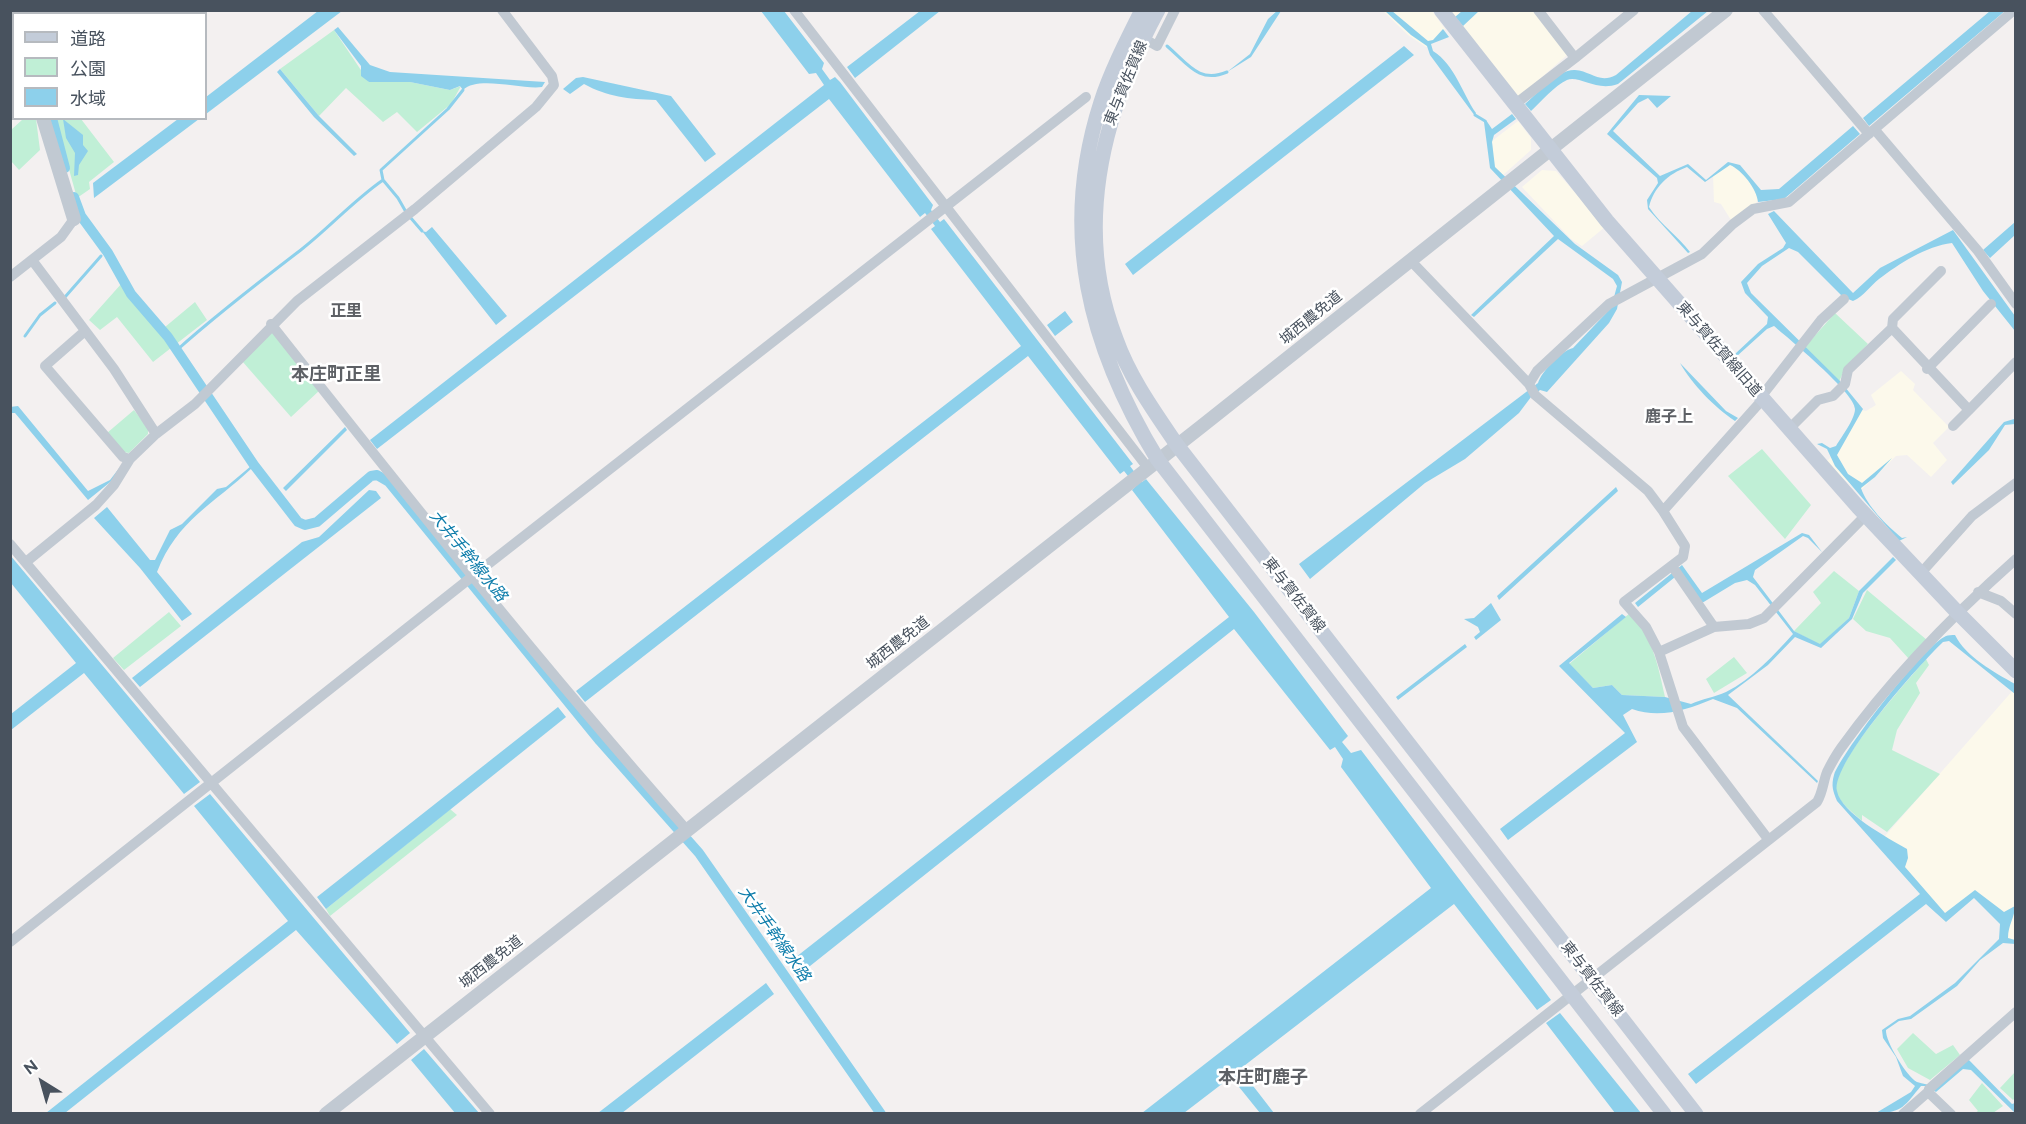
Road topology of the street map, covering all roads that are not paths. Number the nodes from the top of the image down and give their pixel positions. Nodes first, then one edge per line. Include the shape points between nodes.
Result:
1 (502, 10) edge
2 (794, 10) edge
3 (1142, 10) edge
4 (1158, 10) edge
5 (1175, 10) edge
6 (1441, 10) edge
7 (1538, 10) edge
8 (1634, 10) edge
9 (1726, 10) edge
10 (1763, 10) edge
11 (2014, 10) edge
12 (1143, 38) junction
13 (1575, 58) junction
14 (1086, 97) dead end
15 (1514, 105) junction
16 (44, 120) edge
17 (1872, 132) junction
18 (1550, 150) junction
19 (942, 211) junction
20 (74, 219) joint
21 (32, 260) junction
22 (1410, 260) junction
23 (1941, 271) dead end
24 (10, 277) edge
25 (1658, 279) junction
26 (1844, 299) dead end
27 (1990, 304) dead end
28 (2016, 304) edge
29 (271, 324) junction
30 (1892, 328) junction
31 (85, 331) junction
32 (2016, 362) edge
33 (1927, 369) junction
34 (1530, 384) junction
35 (1762, 398) junction
36 (1969, 410) junction
37 (1953, 426) dead end
38 (1789, 429) junction
39 (156, 434) junction
40 (1177, 445) junction
41 (130, 459) junction
42 (1144, 471) junction
43 (386, 472) junction
44 (2016, 483) edge
45 (380, 484) dead end
46 (1663, 511) junction
47 (1866, 515) junction
48 (10, 544) edge
49 (2016, 559) edge
50 (27, 562) junction
51 (1675, 570) junction
52 (1921, 573) junction
53 (474, 576) junction
54 (1978, 592) junction
55 (1956, 612) junction
56 (2016, 614) edge
57 (1714, 627) junction
58 (1659, 652) junction
59 (2016, 671) edge
60 (211, 783) junction
61 (681, 833) junction
62 (1768, 839) junction
63 (10, 942) edge
64 (1592, 979) junction
65 (1572, 995) junction
66 (2016, 1012) edge
67 (424, 1036) junction
68 (1930, 1088) junction
69 (327, 1113) edge
70 (490, 1113) edge
71 (1420, 1113) edge
72 (1664, 1113) edge
73 (1696, 1113) edge
74 (1903, 1113) edge
75 (1951, 1113) edge

1 - 29 street via 555,85 536,107
2 - 19 street
3 - 42 main road, 東与賀佐賀線 via 1099,109 1083,182 1081,223 1089,303 1101,344 1138,426
4 - 12 main road, 東与賀佐賀線
5 - 12 street via 1157,46
6 - 15 main road, 東与賀佐賀線旧道
7 - 13 street
8 - 13 street
9 - 18 street, 城西農免道
10 - 17 street
11 - 17 street
12 - 40 main road, 東与賀佐賀線 via 1115,103 1104,143 1097,183 1099,263 1115,338 1138,386
13 - 15 street
14 - 19 street
15 - 18 main road, 東与賀佐賀線旧道
16 - 20 street
17 - 25 street via 1789,202 1753,209 1702,254
17 - 28 street via 1971,243
18 - 22 street, 城西農免道
18 - 25 main road, 東与賀佐賀線旧道
19 - 42 street
19 - 53 street
20 - 21 street via 61,237
21 - 24 street
21 - 31 street
22 - 34 street
22 - 40 street, 城西農免道
23 - 30 street via 1893,319
25 - 34 street via 1609,303 1537,370
25 - 35 main road, 東与賀佐賀線旧道
26 - 35 street via 1821,320
27 - 33 street
29 - 39 street via 206,392
29 - 43 street
30 - 33 street
30 - 38 street via 1848,370 1842,387 1833,396 1818,400
31 - 39 street
31 - 41 street via 45,366 123,458
32 - 36 street
33 - 36 street
34 - 46 street via 1535,395 1648,491
35 - 38 main road, 東与賀佐賀線旧道
35 - 46 street
36 - 37 street
38 - 47 main road, 東与賀佐賀線旧道
39 - 41 street
40 - 42 street, 城西農免道
40 - 64 main road, 東与賀佐賀線
41 - 50 street via 96,505
42 - 61 street, 城西農免道
42 - 65 main road, 東与賀佐賀線
43 - 45 street
43 - 53 street
44 - 52 street via 1972,516
46 - 51 street via 1685,546
47 - 52 main road, 東与賀佐賀線旧道
47 - 57 street via 1774,608 1749,624
48 - 50 street
49 - 54 street
50 - 60 street
51 - 57 street
51 - 58 street via 1624,602 1646,627
52 - 55 main road, 東与賀佐賀線旧道
53 - 60 street
53 - 61 street via 632,767
54 - 55 street
54 - 56 street via 2001,601
55 - 59 main road, 東与賀佐賀線旧道
55 - 62 street via 1840,749 1826,773 1817,802
57 - 58 street
58 - 62 street via 1677,713 1697,748
60 - 63 street
60 - 67 street
61 - 67 street, 城西農免道
62 - 64 street
64 - 65 street
64 - 73 main road, 東与賀佐賀線
65 - 71 street
65 - 72 main road, 東与賀佐賀線
66 - 68 street
67 - 69 street, 城西農免道
67 - 70 street
68 - 74 street
68 - 75 street

